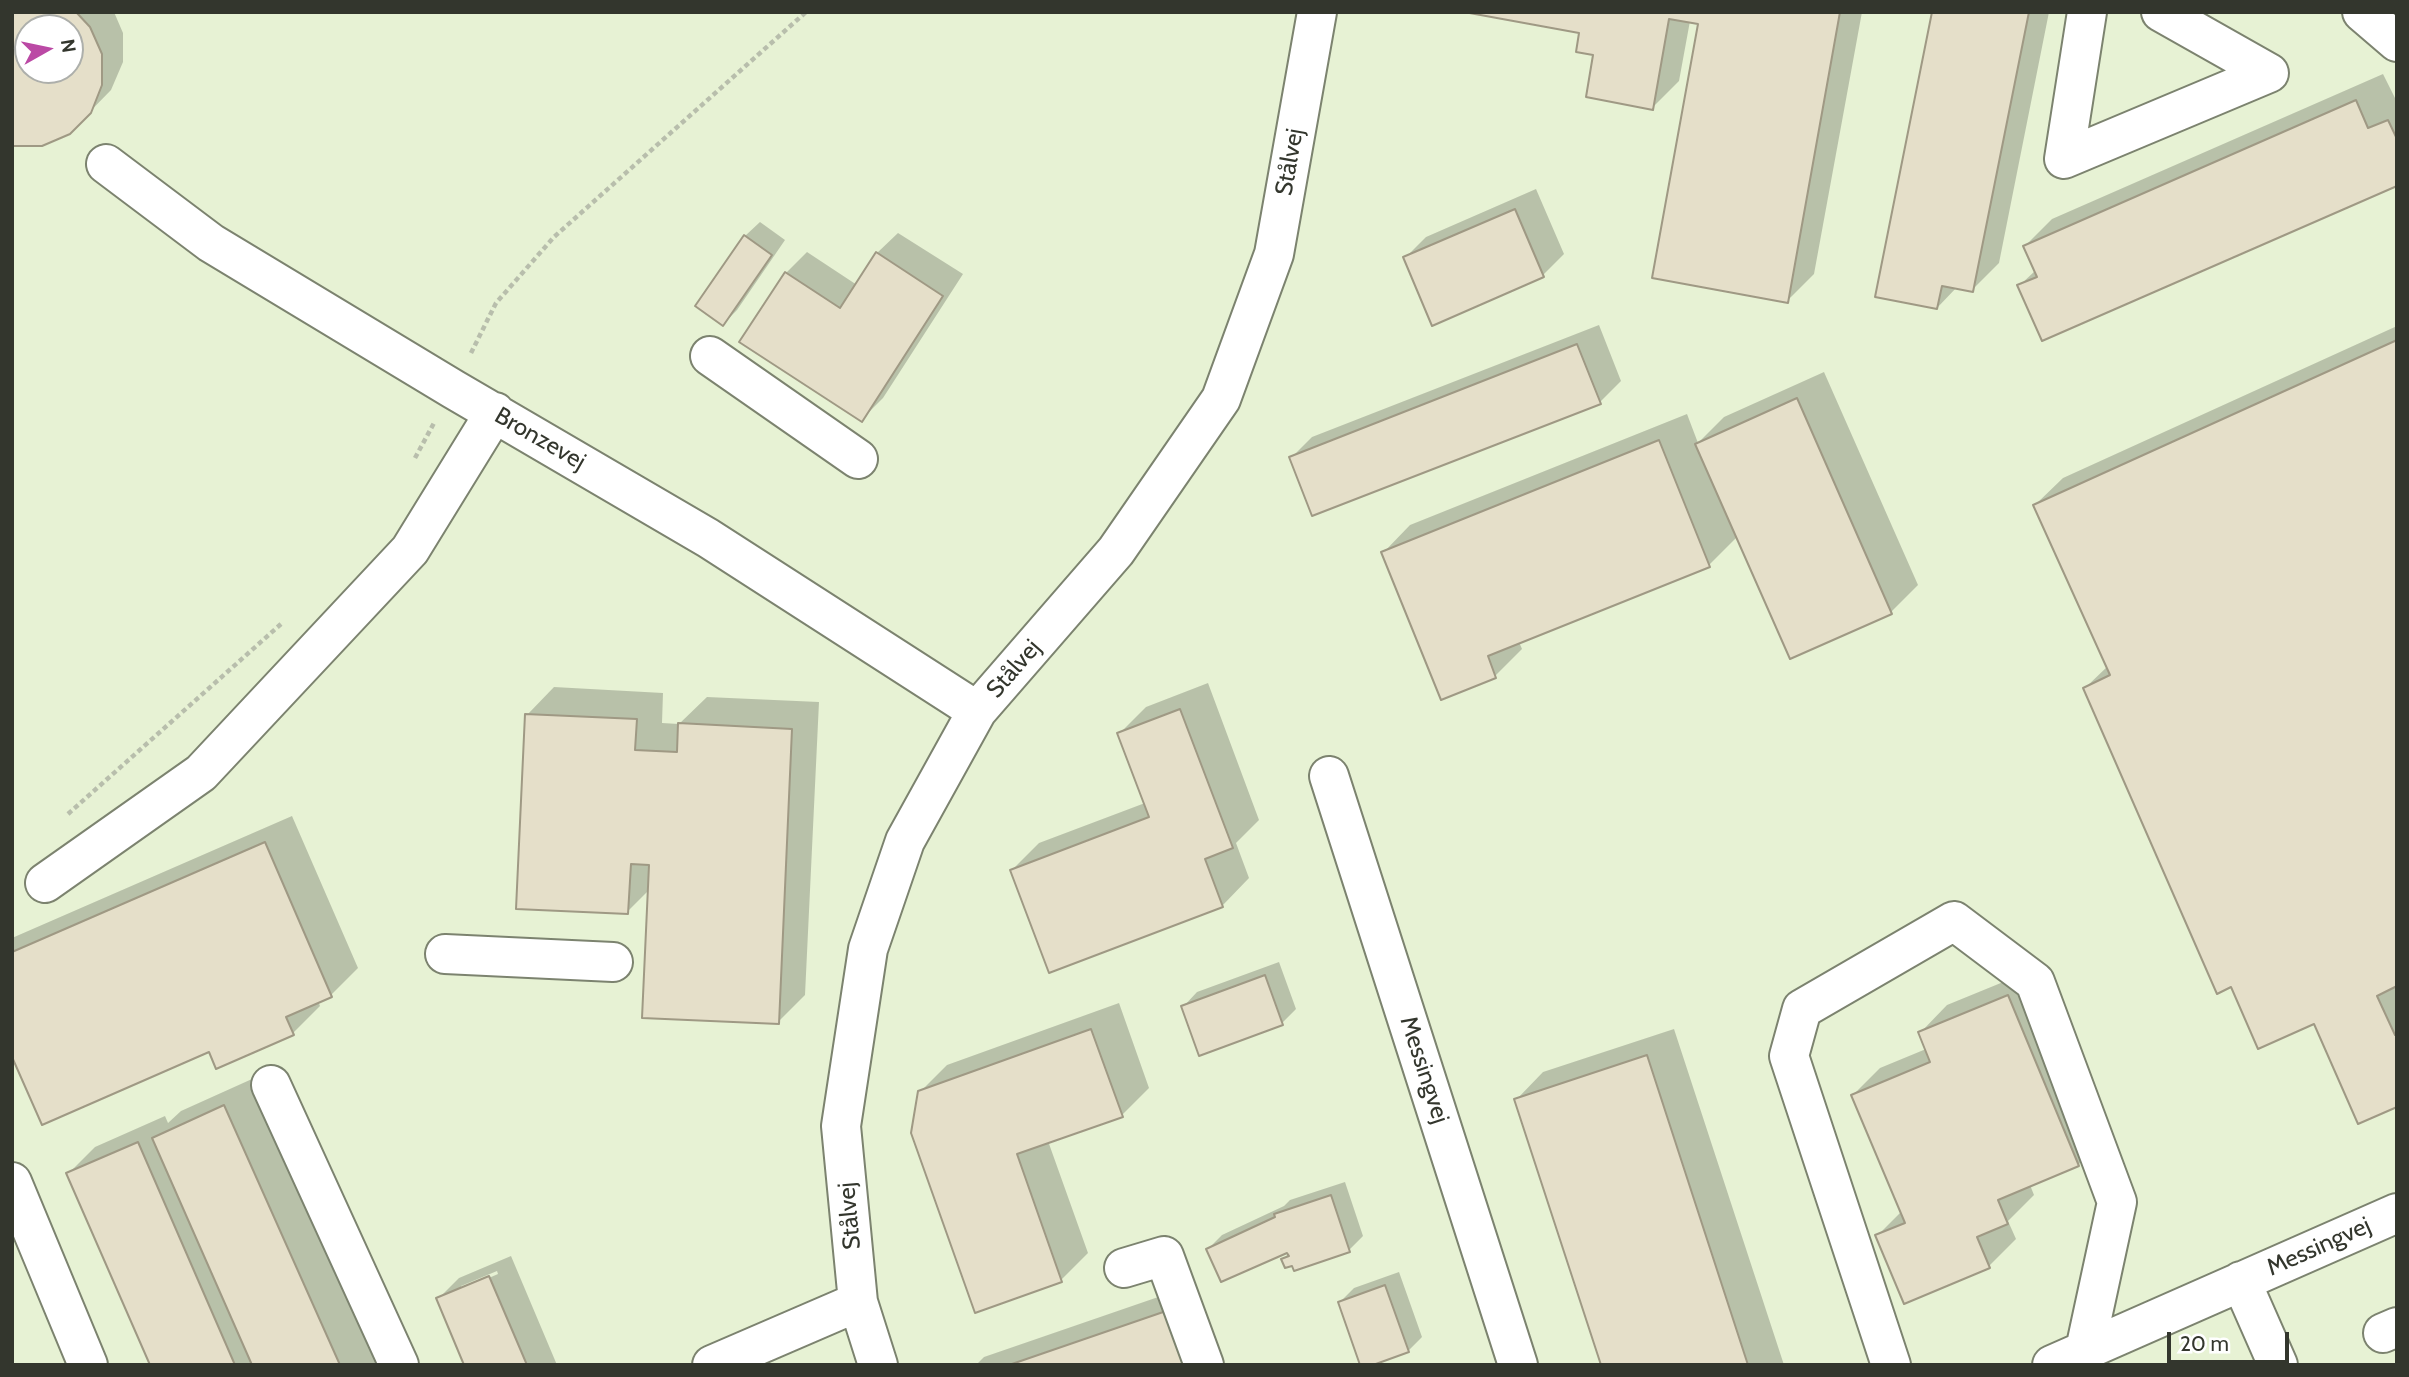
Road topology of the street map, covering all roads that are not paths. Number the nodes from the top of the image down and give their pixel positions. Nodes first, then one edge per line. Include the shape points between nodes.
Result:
1 (1317, 12) edge
2 (2087, 12) edge
3 (2362, 12) edge
4 (2178, 17) edge
5 (2397, 42) edge
6 (106, 164) dead end
7 (710, 356) dead end
8 (495, 412) junction
9 (858, 459) dead end
10 (977, 711) junction
11 (1329, 776) dead end
12 (45, 883) dead end
13 (445, 954) dead end
14 (613, 962) dead end
15 (271, 1086) dead end
16 (12, 1182) edge
17 (2397, 1213) edge
18 (1124, 1268) dead end
19 (2241, 1281) junction
20 (858, 1302) junction
21 (2068, 1358) edge
22 (88, 1365) edge
23 (399, 1365) edge
24 (712, 1365) edge
25 (878, 1365) edge
26 (1204, 1365) edge
27 (1518, 1365) edge
28 (1891, 1365) edge
29 (2277, 1365) edge

1 - 10 street, Stålvej via 1273,254 1221,399 1116,551
2 - 4 street via 2064,159 2269,73
3 - 5 street
6 - 8 street, Bronzevej via 211,243
7 - 9 street
8 - 10 street, Bronzevej via 708,538
8 - 12 street via 410,550 201,772
10 - 20 street, Stålvej via 905,841 868,949 841,1126
11 - 27 street, Messingvej
13 - 14 street
15 - 23 street
16 - 22 street
17 - 19 street, Messingvej
18 - 26 street via 1164,1256
19 - 21 street, Messingvej
19 - 29 street, Messingvej
20 - 24 street
20 - 25 street, Stålvej
21 - 28 street via 2117,1202 2035,982 1954,921 1801,1009 1789,1056

